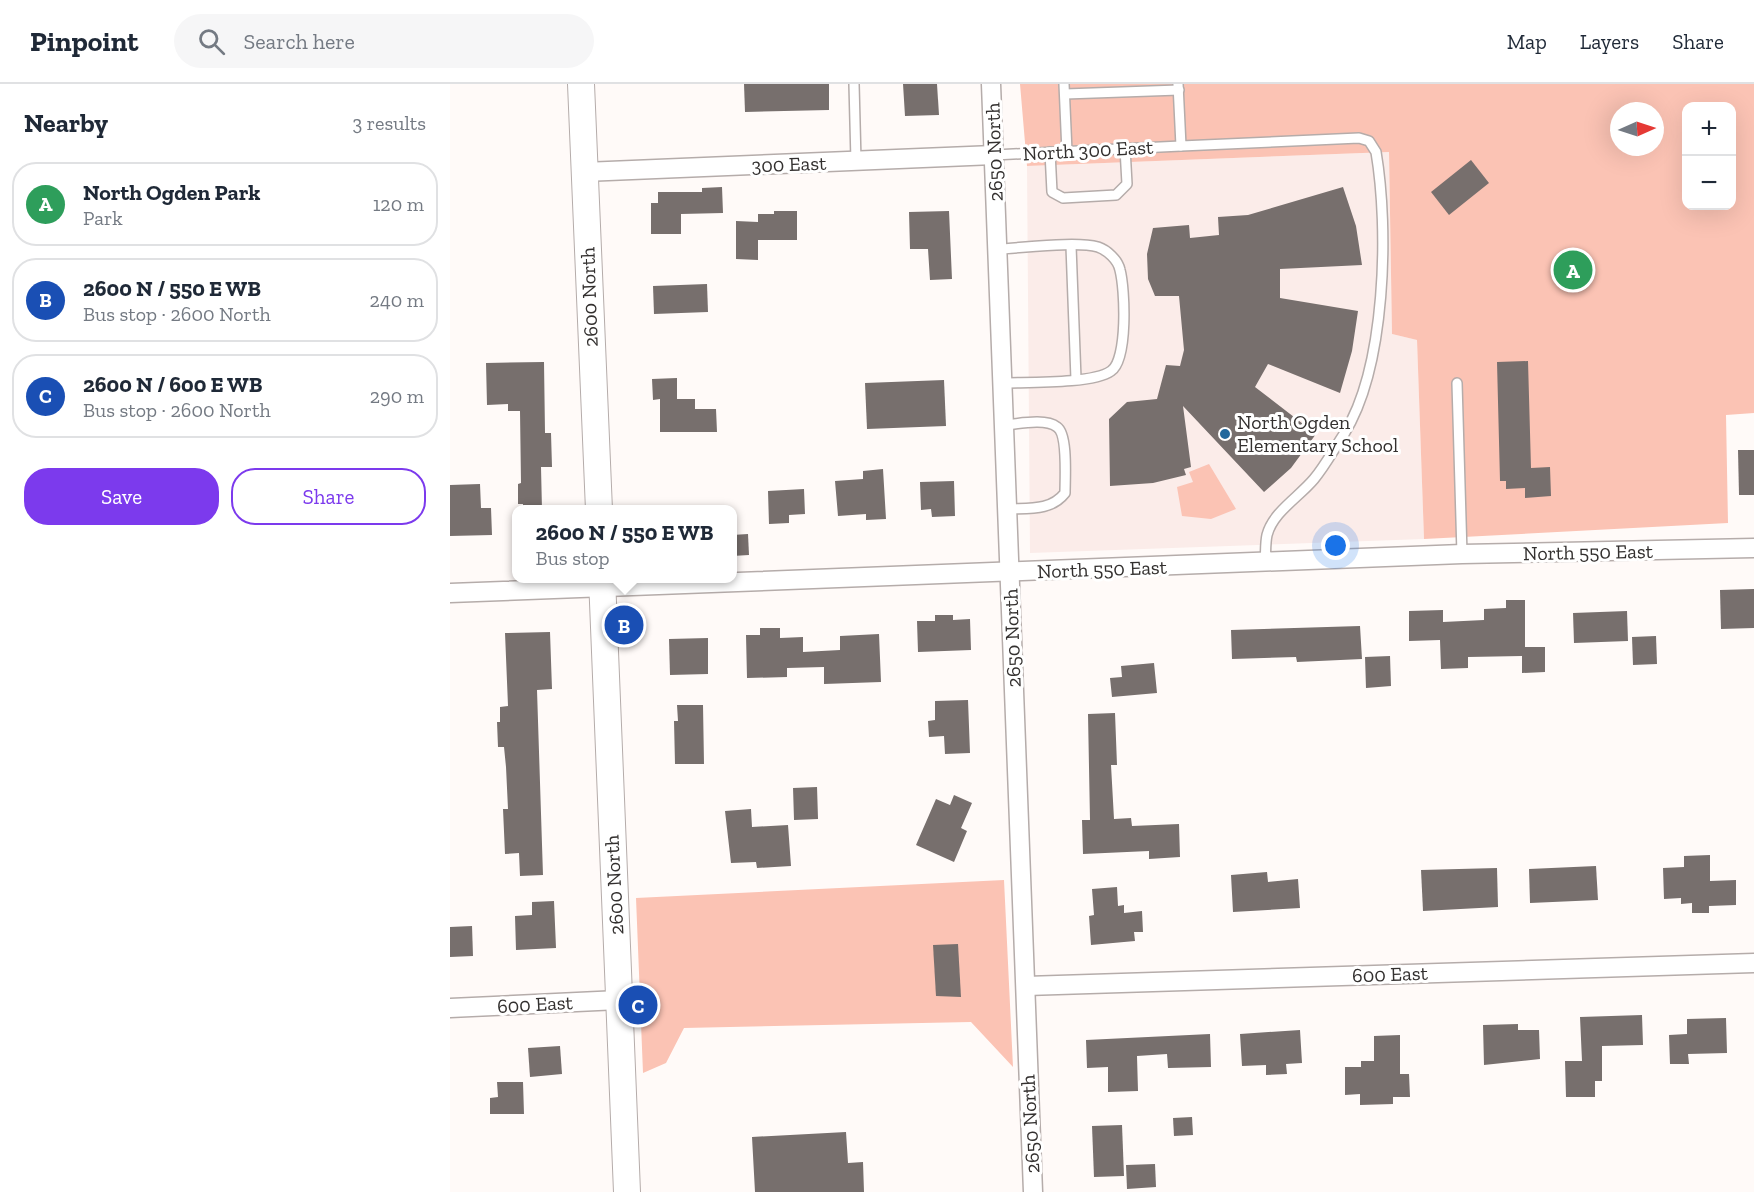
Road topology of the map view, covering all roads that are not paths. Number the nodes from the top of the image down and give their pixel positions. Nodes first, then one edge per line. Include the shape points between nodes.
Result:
1 (581, 84) edge
2 (854, 84) edge
3 (991, 84) edge
4 (1064, 84) edge
5 (1179, 87) edge
6 (1065, 94) junction
7 (1181, 146) junction
8 (1125, 148) junction
9 (1050, 152) junction
10 (1067, 152) junction
11 (994, 155) junction
12 (856, 161) junction
13 (584, 172) junction
14 (1071, 246) junction
15 (998, 249) junction
16 (1076, 379) junction
17 (1003, 383) junction
18 (1457, 383) dead end
19 (1004, 425) junction
20 (599, 505) edge
21 (1008, 509) junction
22 (1754, 548) edge
23 (1462, 554) junction
24 (1265, 562) junction
25 (1010, 573) junction
26 (737, 580) edge
27 (602, 583) edge
28 (450, 593) edge
29 (1754, 963) edge
30 (1026, 986) junction
31 (619, 1000) junction
32 (450, 1008) edge
33 (627, 1192) edge
34 (1033, 1192) edge

1 - 13 main road, 2600 North
2 - 12 lane
3 - 11 street, 2650 North
4 - 6 lane
5 - 6 lane
5 - 7 lane
6 - 10 lane
7 - 8 lane, North 300 East
7 - 24 lane, North 300 East via 1359,138 1369,141 1376,152 1382,260 1377,336 1366,384 1346,431 1314,479 1273,522
8 - 9 lane via 1127,184 1116,195 1063,198 1052,192
8 - 10 lane, North 300 East
9 - 10 lane, North 300 East
9 - 11 lane, North 300 East
11 - 12 street, 300 East
11 - 15 street, 2650 North
12 - 13 street, 300 East
13 - 20 main road, 2600 North
14 - 15 lane
14 - 16 lane
14 - 16 lane via 1100,248 1113,256 1120,268 1124,344 1114,370 1099,378
15 - 17 street, 2650 North
16 - 17 lane
17 - 19 street, 2650 North
18 - 23 lane
19 - 21 street, 2650 North
19 - 21 lane via 1046,423 1057,427 1063,436 1065,493 1058,502 1043,507
21 - 25 street, 2650 North
22 - 23 street, North 550 East
23 - 24 street, North 550 East
24 - 25 street, North 550 East
25 - 26 street, North 550 East
25 - 30 street, 2650 North
27 - 28 street, North 550 East
27 - 31 main road, 2600 North
29 - 30 street, 600 East
30 - 34 street, 2650 North
31 - 32 street, 600 East
31 - 33 main road, 2600 North

